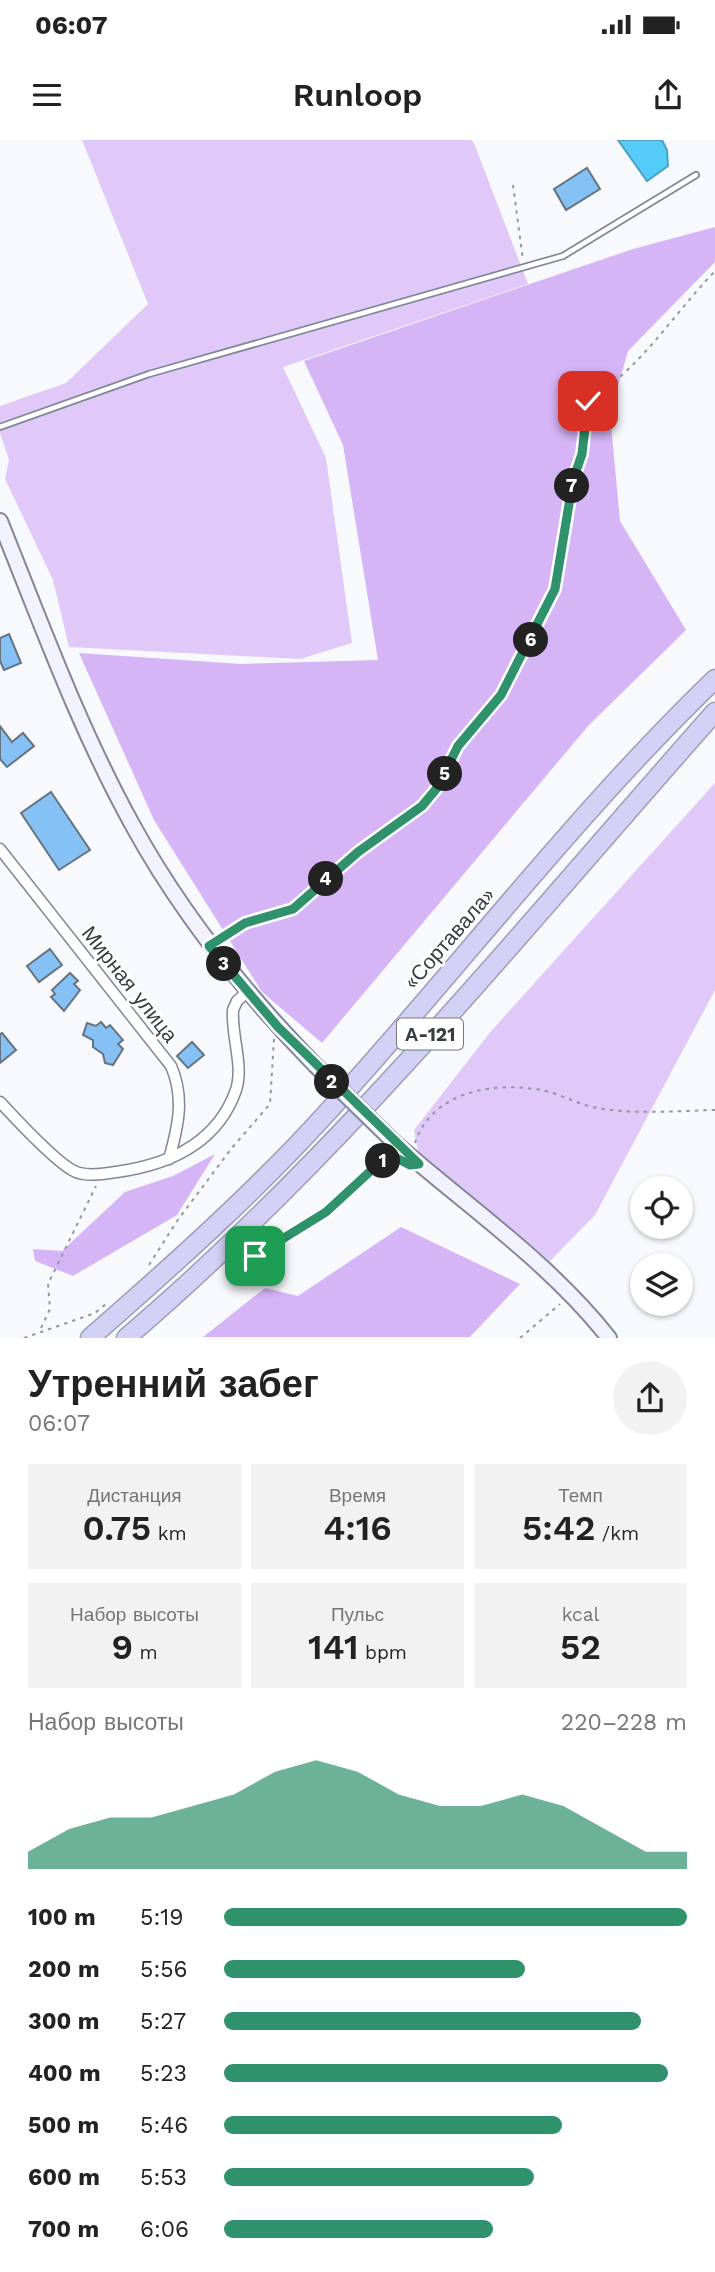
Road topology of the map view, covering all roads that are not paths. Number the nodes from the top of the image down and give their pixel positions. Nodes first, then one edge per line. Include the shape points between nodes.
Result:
1 (696, 175) dead end
2 (0, 427) edge
3 (0, 522) edge
4 (715, 679) edge
5 (715, 712) edge
6 (0, 849) edge
7 (247, 992) junction
8 (0, 1102) edge
9 (169, 1159) junction
10 (90, 1338) edge
11 (126, 1338) edge
12 (609, 1338) edge

1 - 2 lane via 562,256 149,374
3 - 7 street via 55,657 132,824 209,946
4 - 10 highway, «Сортавала» / А-121 via 600,800 323,1117 182,1258
5 - 11 highway, А-121 via 341,1135 196,1278
6 - 9 street, Мирная улица via 172,1066 180,1084 181,1107
7 - 9 street via 233,1010 237,1088 220,1120 185,1154
7 - 12 street, bridge via 392,1149 411,1157 572,1294
8 - 9 street via 75,1172 102,1174 146,1168

